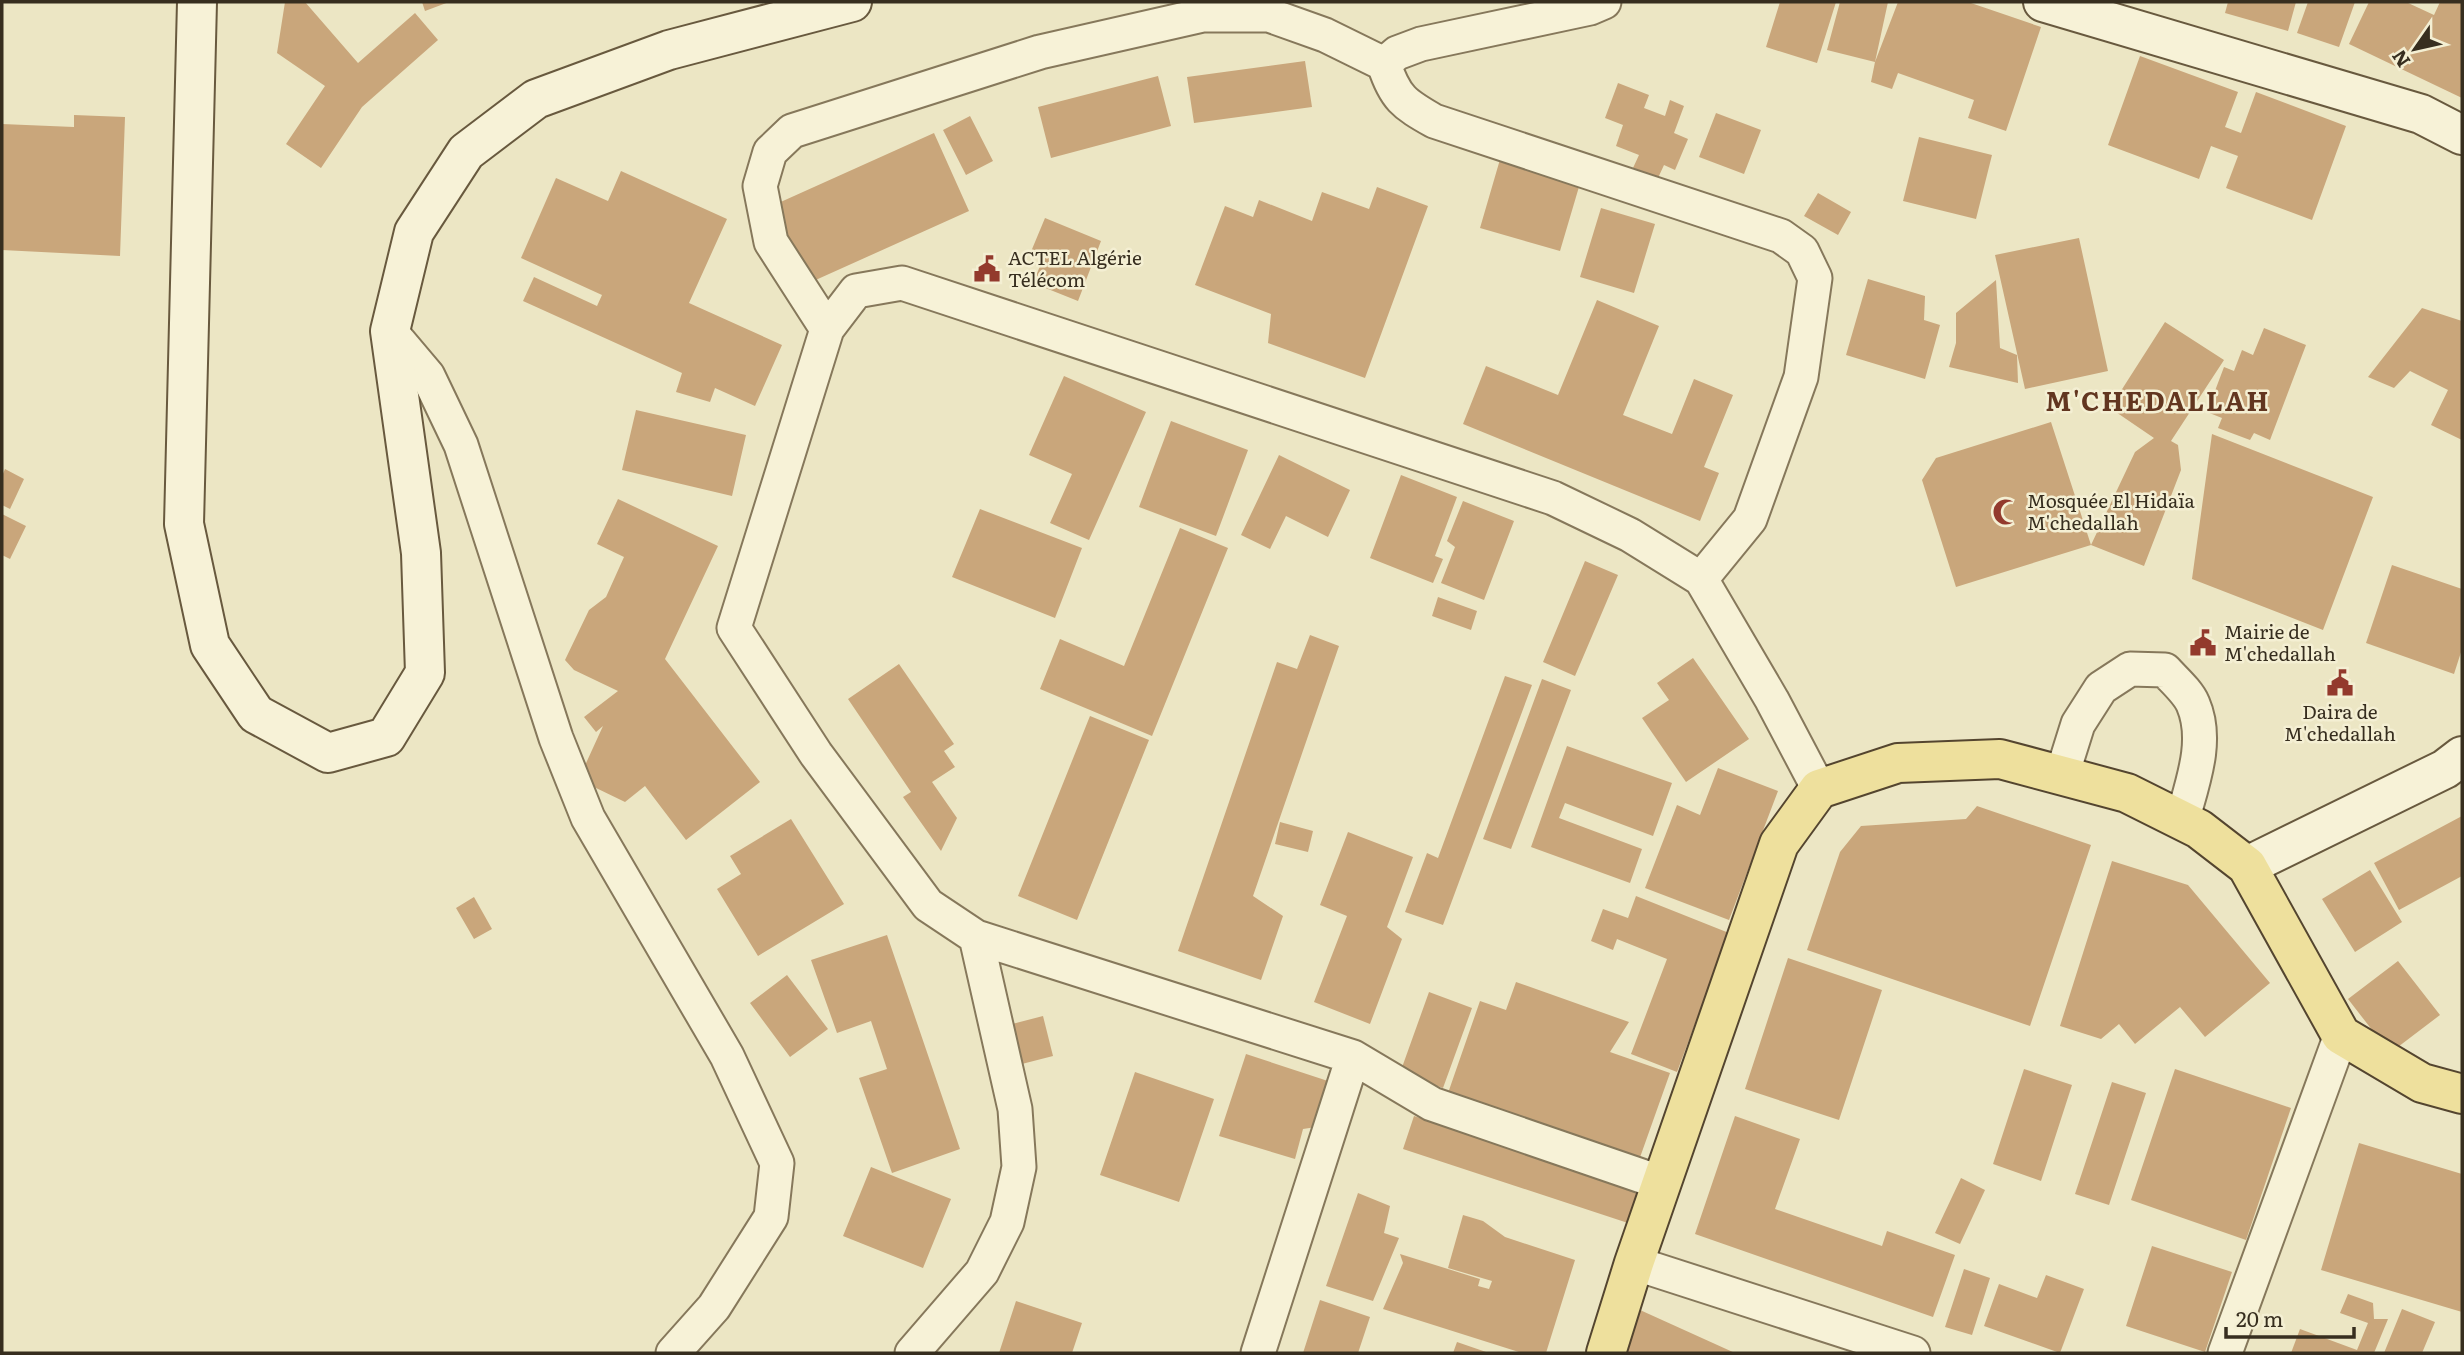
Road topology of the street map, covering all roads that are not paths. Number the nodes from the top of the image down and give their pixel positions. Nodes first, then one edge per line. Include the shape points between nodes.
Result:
1 (197, 2) edge
2 (852, 2) edge
3 (1604, 2) edge
4 (2043, 2) edge
5 (1384, 64) junction
6 (2462, 135) edge
7 (827, 329) junction
8 (390, 331) junction
9 (1701, 579) junction
10 (2462, 756) edge
11 (2062, 775) junction
12 (1819, 789) junction
13 (2182, 821) junction
14 (2247, 866) junction
15 (976, 937) junction
16 (2341, 1035) junction
17 (1353, 1057) junction
18 (2462, 1094) edge
19 (1662, 1183) junction
20 (1634, 1263) junction
21 (673, 1353) edge
22 (912, 1353) edge
23 (1258, 1353) edge
24 (1606, 1353) edge
25 (1913, 1353) edge
26 (2225, 1353) edge

1 - 8 street via 184,524 211,645 256,714 328,752 386,737 425,673 421,553
2 - 8 street via 669,50 536,99 466,152 414,232
3 - 5 street via 1421,44
4 - 6 street via 2421,114
5 - 7 street via 1325,35 1269,15 1203,15 1040,51 792,131 770,152 760,187 771,242
5 - 9 street via 1405,105 1434,121 1781,236 1801,251 1815,278 1801,377 1750,519
7 - 9 street via 856,291 902,283 1553,498 1630,535
7 - 15 street via 734,628 816,754 928,905
8 - 21 street via 429,376 460,445 556,737 588,818 727,1056 777,1163 771,1217 714,1307
9 - 12 street
10 - 14 street via 2445,769
11 - 12 main road via 2000,759 1898,763
11 - 13 main road via 2127,793
11 - 13 street via 2078,724 2101,688 2130,669 2165,670 2193,702 2201,734
12 - 19 main road via 1779,844
13 - 14 main road
14 - 16 main road
15 - 17 street
15 - 22 street via 1015,1109 1019,1167 1007,1222 982,1272
16 - 18 main road via 2422,1083
16 - 26 street
17 - 19 street via 1432,1104
17 - 23 street
19 - 20 main road
20 - 24 main road
20 - 25 street

